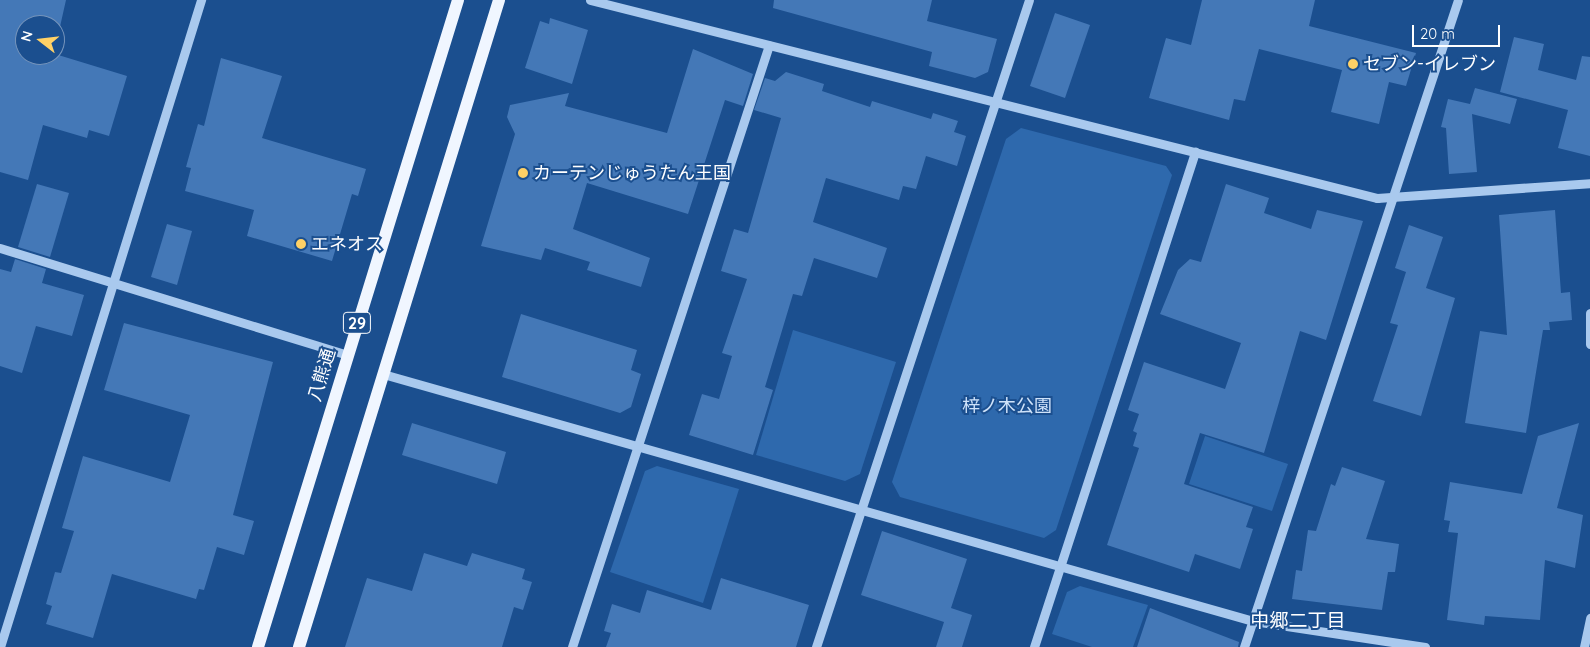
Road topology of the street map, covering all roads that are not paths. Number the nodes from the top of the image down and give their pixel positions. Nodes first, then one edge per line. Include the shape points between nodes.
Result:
1 (201, 0) edge
2 (458, 0) edge
3 (499, 0) edge
4 (590, 0) edge
5 (1029, 0) edge
6 (1458, 0) edge
7 (769, 45) junction
8 (995, 102) junction
9 (1195, 152) junction
10 (1590, 183) edge
11 (1391, 197) junction
12 (0, 248) edge
13 (113, 283) junction
14 (1590, 313) edge
15 (1590, 344) edge
16 (347, 355) junction
17 (383, 374) junction
18 (638, 446) junction
19 (861, 510) junction
20 (1059, 568) junction
21 (1590, 618) edge
22 (1253, 621) junction
23 (0, 647) edge
24 (258, 647) edge
25 (299, 647) edge
26 (572, 647) edge
27 (816, 647) edge
28 (1034, 647) edge
29 (1244, 647) edge
30 (1425, 647) edge
31 (1584, 647) edge

1 - 13 street
2 - 16 main road, 八熊通 / 29
3 - 17 main road, 29
4 - 7 street
5 - 8 street
6 - 11 street
7 - 8 street
7 - 18 street
8 - 9 street
8 - 19 street
9 - 11 street via 1377,198
9 - 20 street
10 - 11 street
11 - 22 street
12 - 13 street
13 - 16 street
13 - 23 street
14 - 15 street
16 - 24 main road, 八熊通 / 29
17 - 18 street
17 - 25 main road, 29
18 - 19 street
18 - 26 street
19 - 20 street
19 - 27 street
20 - 22 street
20 - 28 street
21 - 31 street
22 - 29 street
22 - 30 street

